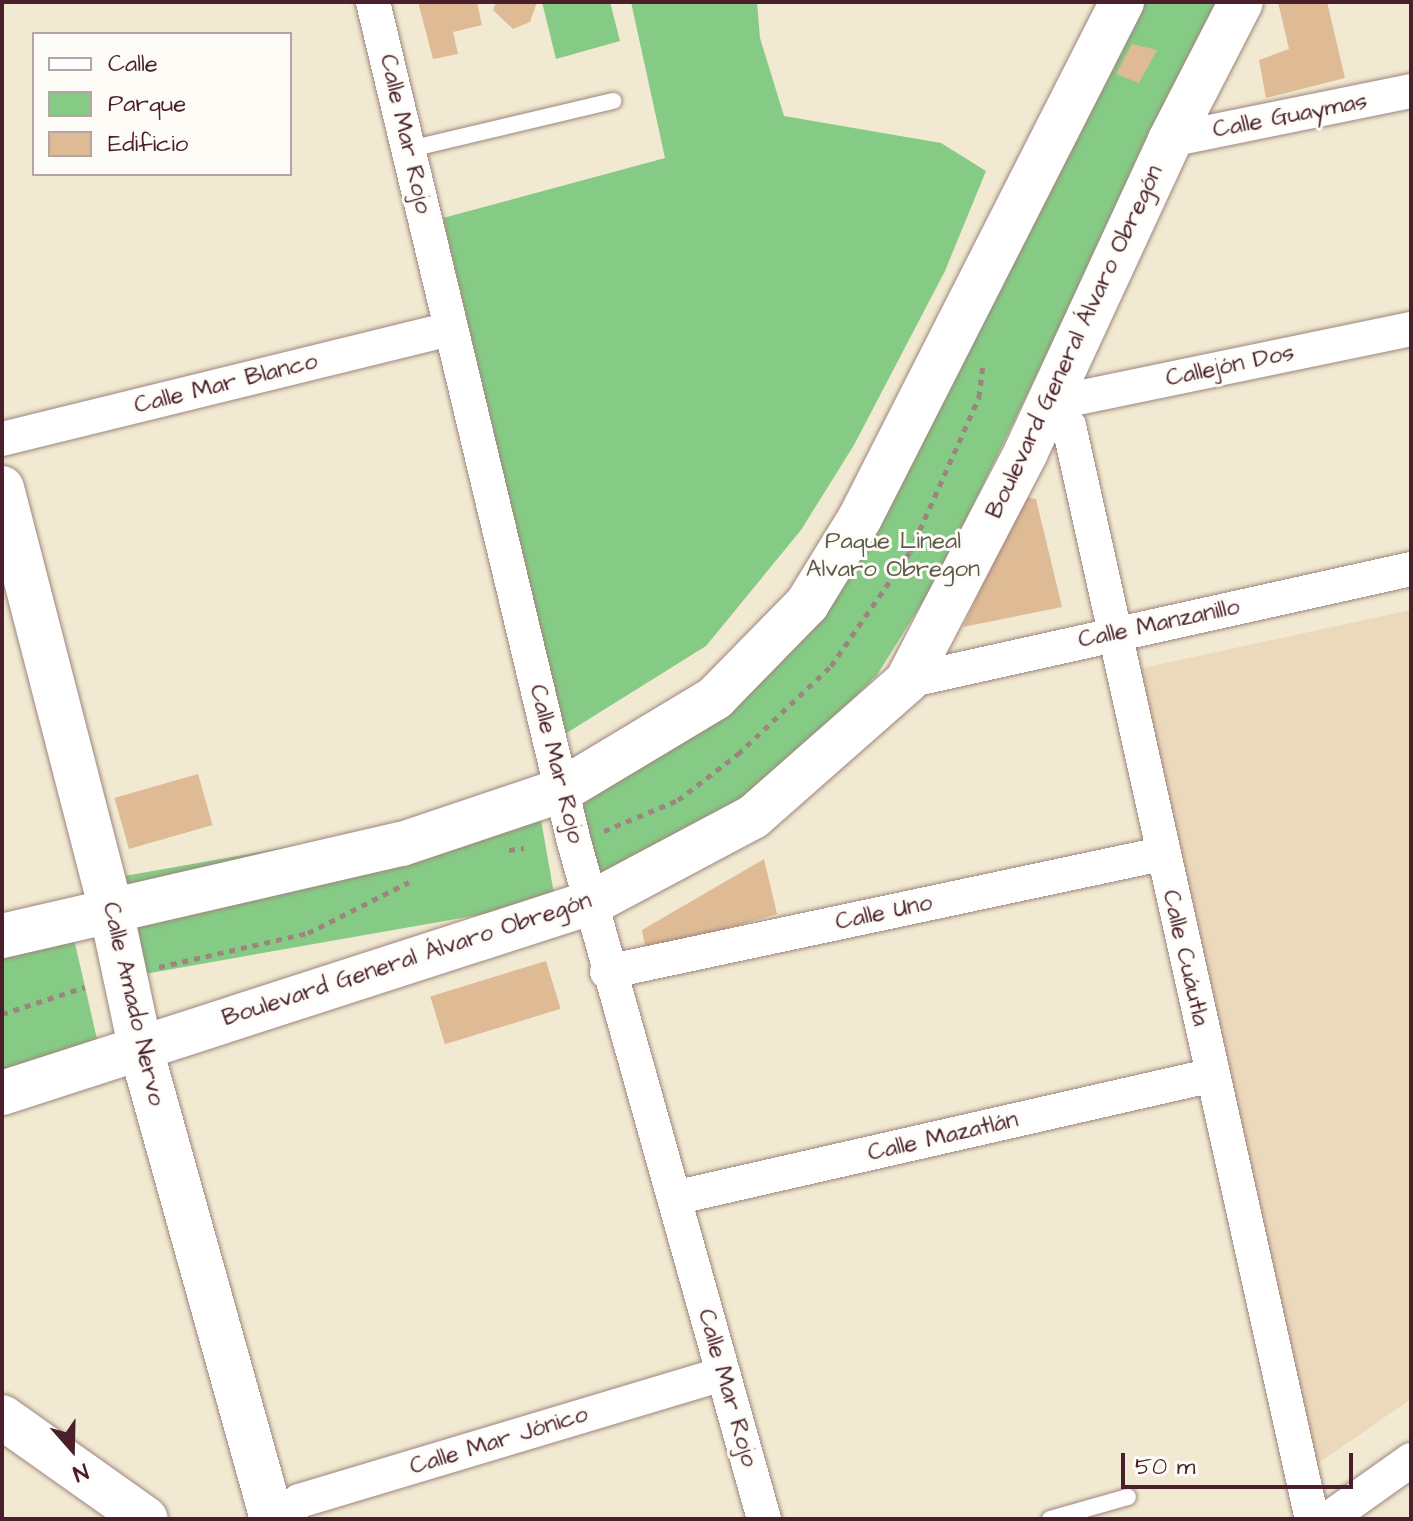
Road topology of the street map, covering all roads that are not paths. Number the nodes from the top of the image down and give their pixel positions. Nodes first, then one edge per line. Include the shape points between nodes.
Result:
1 (373, 2) edge
2 (1122, 2) edge
3 (1241, 2) edge
4 (1411, 91) edge
5 (613, 101) dead end
6 (1170, 140) junction
7 (410, 149) junction
8 (449, 329) junction
9 (1411, 329) edge
10 (1049, 404) junction
11 (2, 439) edge
12 (2, 488) edge
13 (1411, 569) edge
14 (1113, 634) junction
15 (907, 681) junction
16 (562, 790) junction
17 (1161, 854) junction
18 (593, 902) junction
19 (111, 910) junction
20 (2, 936) edge
21 (607, 972) junction
22 (140, 1046) junction
23 (1213, 1075) junction
24 (2, 1093) edge
25 (674, 1198) junction
26 (723, 1374) junction
27 (2, 1417) edge
28 (1411, 1460) edge
29 (1128, 1497) dead end
30 (146, 1519) edge
31 (272, 1519) edge
32 (280, 1519) edge
33 (764, 1519) edge
34 (1050, 1519) edge
35 (1312, 1519) edge
36 (1328, 1519) edge

1 - 7 street, Calle Mar Rojo
2 - 16 main road via 929,391 807,604 715,698
3 - 6 main road, Boulevard General Álvaro Obregón
4 - 6 street, Calle Guaymas
5 - 7 lane
6 - 10 main road, Boulevard General Álvaro Obregón
7 - 8 street, Calle Mar Rojo
8 - 11 street, Calle Mar Blanco
8 - 16 street, Calle Mar Rojo
9 - 10 street, Callejón Dos
10 - 14 street, Calle Cuáutla via 1069,426
10 - 15 main road, Boulevard General Álvaro Obregón
12 - 19 main road, Calle Amado Nervo
13 - 14 street, Calle Manzanillo
14 - 15 street, Calle Manzanillo
14 - 17 street, Calle Cuáutla
15 - 18 main road, Boulevard General Álvaro Obregón via 753,817
16 - 18 street, Calle Mar Rojo
16 - 19 main road via 402,844
17 - 21 street, Calle Uno
17 - 23 street, Calle Cuáutla
18 - 21 street, Calle Mar Rojo
18 - 22 main road, Boulevard General Álvaro Obregón
19 - 20 main road
19 - 22 main road, Calle Amado Nervo
21 - 25 street, Calle Mar Rojo
22 - 24 main road, Boulevard General Álvaro Obregón
22 - 31 main road, Calle Amado Nervo
23 - 25 street, Calle Mazatlán
23 - 35 street, Calle Cuáutla
25 - 26 street, Calle Mar Rojo
26 - 32 street, Calle Mar Jónico via 299,1501
26 - 33 street, Calle Mar Rojo
27 - 30 main road
28 - 36 street
29 - 34 lane

